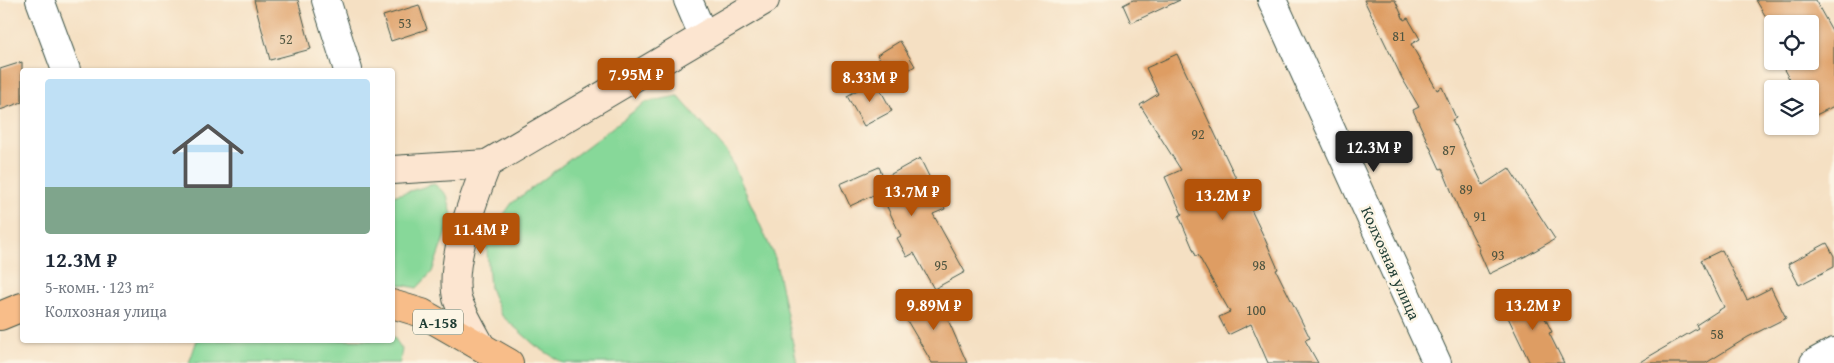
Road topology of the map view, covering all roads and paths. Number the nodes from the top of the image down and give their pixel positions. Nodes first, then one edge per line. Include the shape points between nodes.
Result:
1 (40, 0) edge
2 (326, 0) edge
3 (688, 0) edge
4 (765, 0) edge
5 (1272, 0) edge
6 (703, 35) junction
7 (65, 68) edge
8 (347, 68) edge
9 (487, 164) junction
10 (395, 170) edge
11 (395, 305) edge
12 (20, 308) edge
13 (0, 316) edge
14 (481, 346) junction
15 (1834, 352) edge
16 (509, 363) edge
17 (1437, 363) edge
18 (1814, 363) edge

1 - 7 street
2 - 8 street
3 - 6 street
4 - 6 main road
5 - 17 street, Колхозная улица
6 - 9 main road
9 - 10 main road
9 - 14 main road via 469,209 455,278 458,299
11 - 14 main road, А-158 via 422,314
12 - 13 main road
14 - 16 main road, А-158
15 - 18 street

